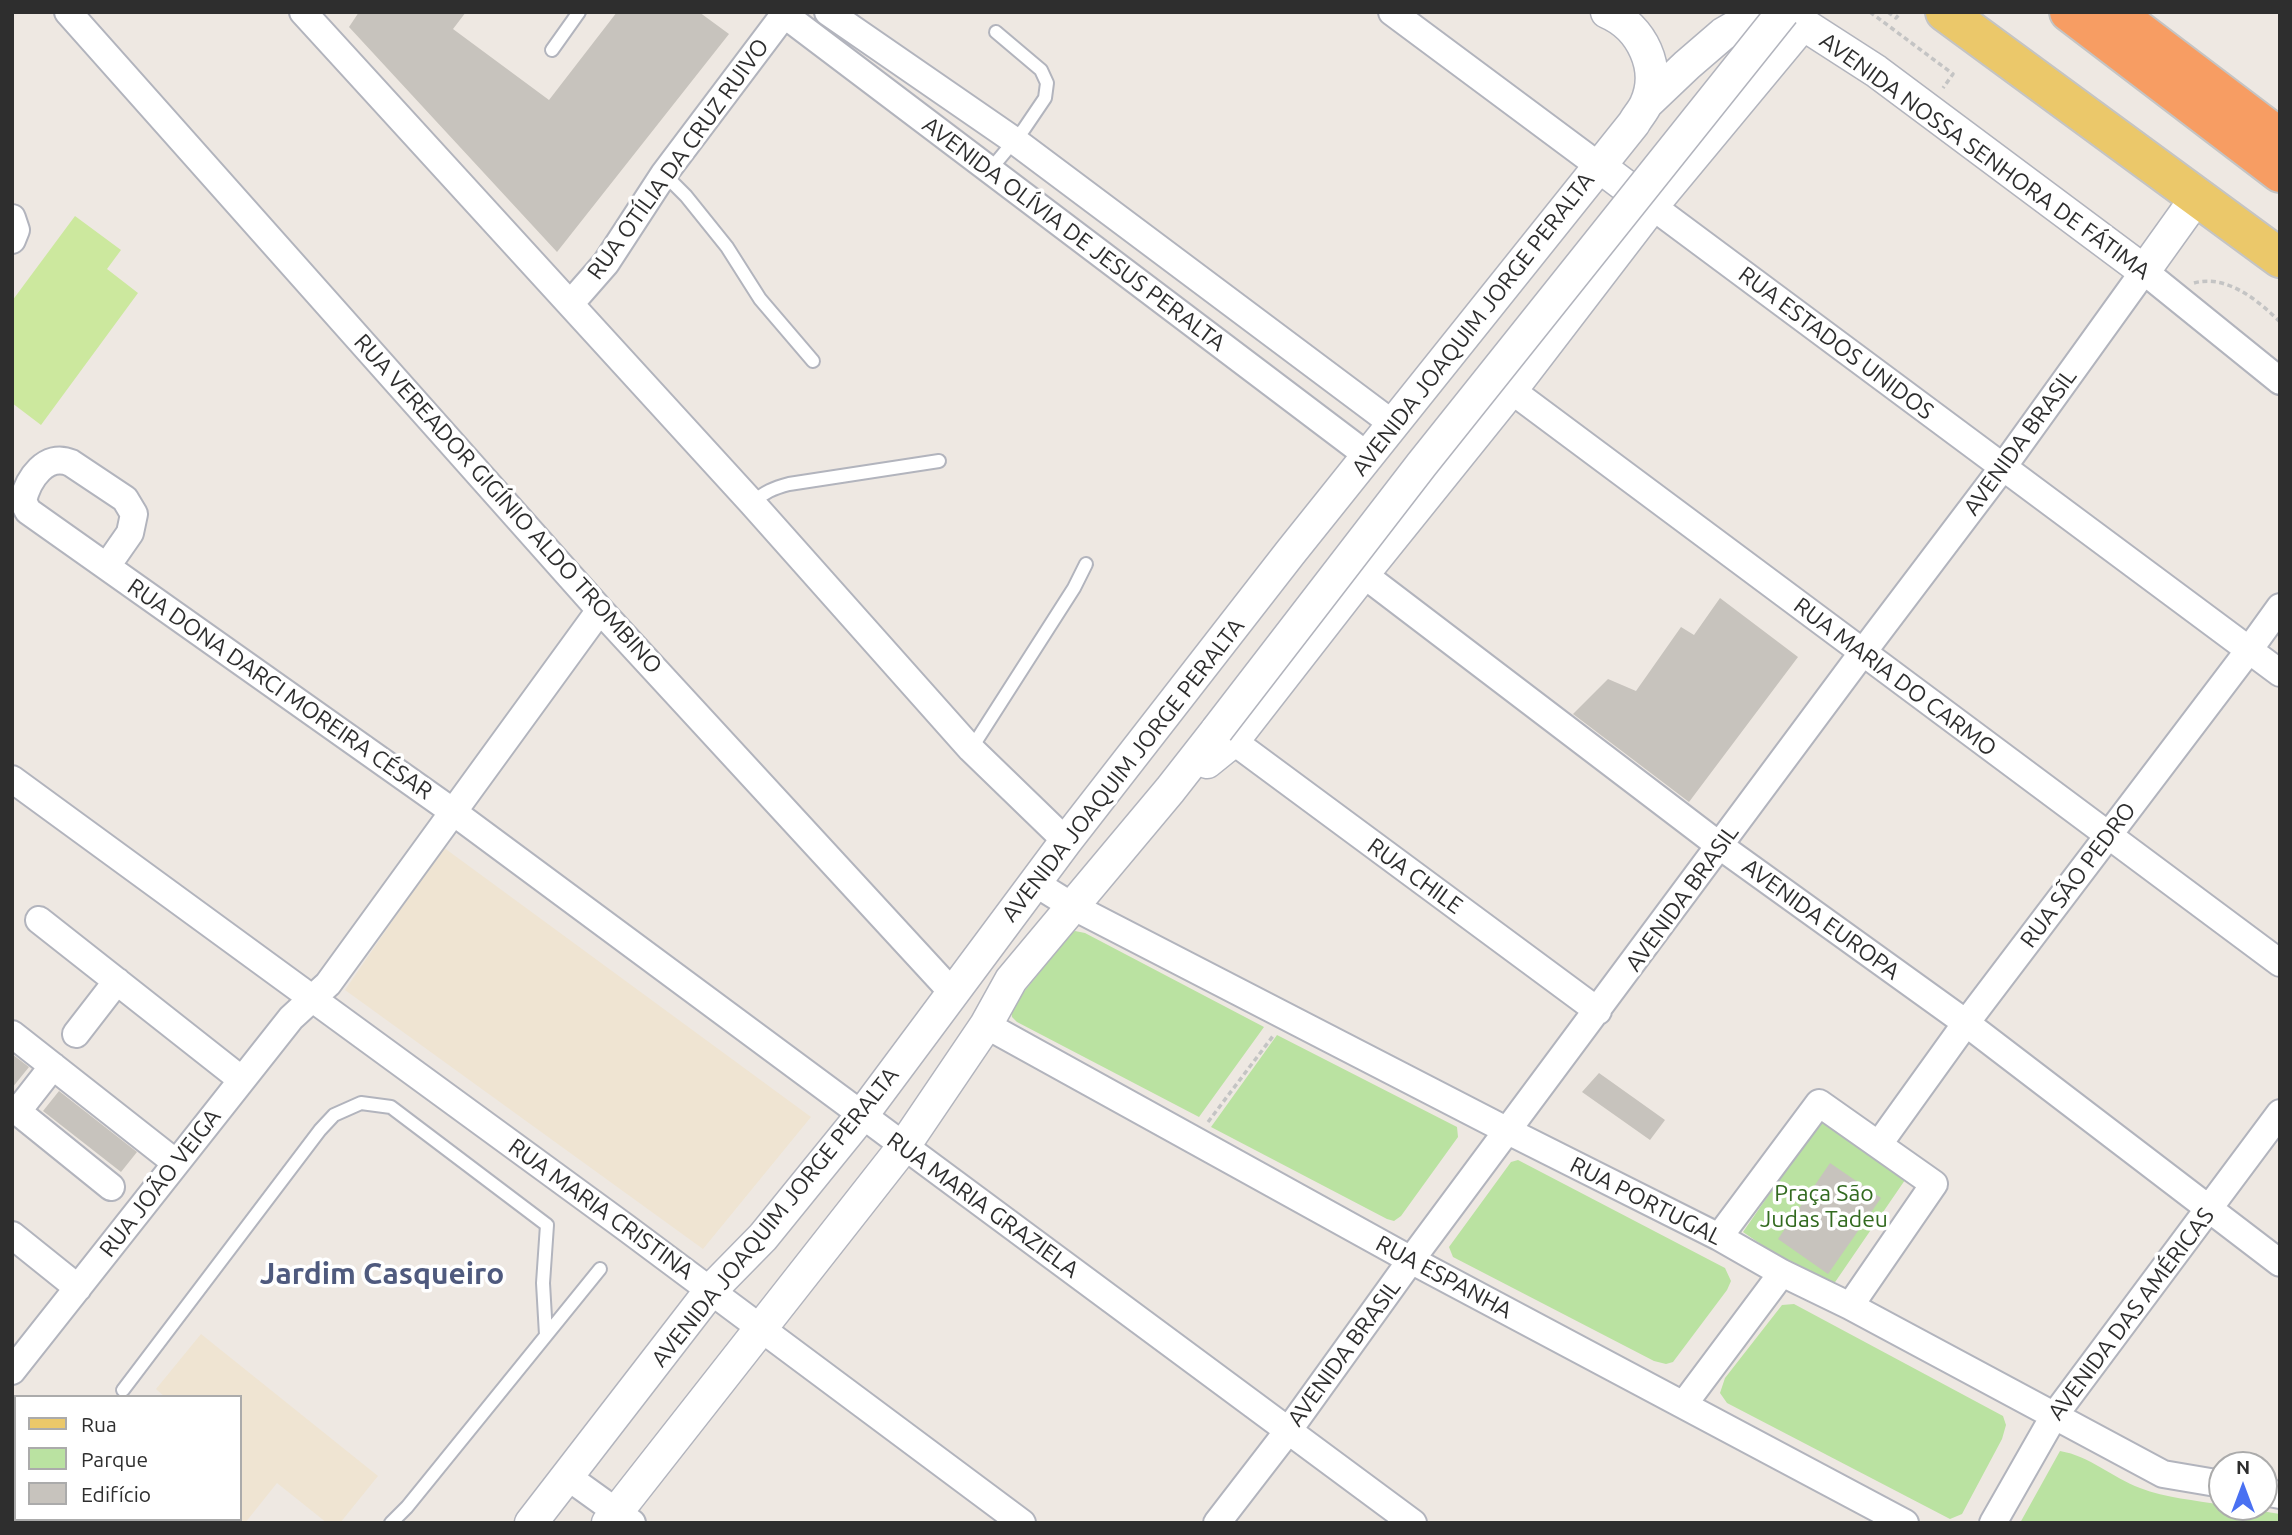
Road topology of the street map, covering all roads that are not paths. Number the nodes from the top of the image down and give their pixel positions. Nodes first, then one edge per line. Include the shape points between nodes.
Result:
1 (68, 12) edge
2 (303, 12) edge
3 (579, 12) edge
4 (828, 12) edge
5 (1392, 12) edge
6 (1607, 12) edge
7 (1945, 12) edge
8 (2069, 12) edge
9 (2114, 12) edge
10 (784, 13) edge
11 (1793, 18) edge
12 (996, 32) dead end
13 (552, 50) dead end
14 (1647, 103) junction
15 (2280, 138) edge
16 (1014, 141) junction
17 (1599, 166) junction
18 (990, 170) junction
19 (2280, 173) edge
20 (664, 174) junction
21 (2197, 197) junction
22 (1652, 206) junction
23 (12, 218) edge
24 (1125, 223) junction
25 (12, 240) edge
26 (1100, 254) junction
27 (2280, 258) edge
28 (2144, 271) junction
29 (571, 303) junction
30 (813, 361) dead end
31 (2280, 382) edge
32 (1511, 390) junction
33 (1394, 424) junction
34 (1368, 456) junction
35 (939, 461) dead end
36 (2003, 467) junction
37 (752, 503) junction
38 (1086, 564) dead end
39 (107, 566) dead end
40 (1363, 574) junction
41 (2280, 607) edge
42 (600, 610) junction
43 (2249, 650) junction
44 (1863, 652) junction
45 (2280, 673) edge
46 (1225, 736) junction
47 (971, 749) junction
48 (12, 779) edge
49 (452, 811) junction
50 (2107, 836) junction
51 (1066, 841) junction
52 (1720, 846) junction
53 (1035, 883) junction
54 (1072, 906) junction
55 (39, 920) dead end
56 (2280, 963) edge
57 (117, 981) junction
58 (953, 992) junction
59 (313, 998) junction
60 (1598, 1011) junction
61 (1966, 1023) junction
62 (986, 1025) junction
63 (12, 1034) edge
64 (76, 1034) dead end
65 (53, 1066) junction
66 (242, 1080) junction
67 (15, 1110) edge
68 (2280, 1113) edge
69 (862, 1115) junction
70 (1508, 1131) junction
71 (1879, 1144) junction
72 (904, 1146) junction
73 (176, 1163) junction
74 (111, 1187) dead end
75 (2209, 1209) junction
76 (12, 1236) edge
77 (1719, 1237) junction
78 (1411, 1260) junction
79 (2280, 1263) edge
80 (600, 1269) dead end
81 (1782, 1273) junction
82 (78, 1288) junction
83 (711, 1290) junction
84 (1850, 1306) junction
85 (761, 1327) junction
86 (547, 1335) junction
87 (14, 1366) edge
88 (123, 1390) dead end
89 (1684, 1404) junction
90 (2054, 1416) junction
91 (1288, 1431) junction
92 (568, 1477) junction
93 (2208, 1482) edge
94 (619, 1519) edge
95 (391, 1523) edge
96 (531, 1523) edge
97 (1022, 1523) edge
98 (1217, 1523) edge
99 (1413, 1523) edge
100 (1905, 1523) edge
101 (1993, 1523) edge

1 - 42 street, RUA VEREADOR GIGÍNIO ALDO TROMBINO
2 - 29 street
3 - 13 lane
4 - 16 street, AVENIDA OLÍVIA DE JESUS PERALTA
5 - 17 street, RUA ESTADOS UNIDOS
6 - 14 street, AVENIDA JOAQUIM JORGE PERALTA via 1640,37 1649,57
7 - 21 main road
8 - 19 highway
9 - 15 highway
10 - 18 street, AVENIDA OLÍVIA DE JESUS PERALTA
10 - 20 street, RUA OTÍLIA DA CRUZ RUIVO
11 - 14 street, AVENIDA NOSSA SENHORA DE FÁTIMA via 1737,26
11 - 22 street, AVENIDA JOAQUIM JORGE PERALTA
11 - 28 street, AVENIDA NOSSA SENHORA DE FÁTIMA via 1876,71
11 - 46 street, AVENIDA JOAQUIM JORGE PERALTA, bridge via 1422,464
12 - 16 lane via 1041,70 1047,83 1045,98
14 - 17 street, AVENIDA JOAQUIM JORGE PERALTA
16 - 18 lane
16 - 24 street, AVENIDA OLÍVIA DE JESUS PERALTA
17 - 22 street, RUA ESTADOS UNIDOS
17 - 33 street, AVENIDA JOAQUIM JORGE PERALTA
18 - 26 street, AVENIDA OLÍVIA DE JESUS PERALTA
20 - 29 street, RUA OTÍLIA DA CRUZ RUIVO via 606,263
20 - 30 lane
21 - 27 main road
21 - 28 street
22 - 32 street, AVENIDA JOAQUIM JORGE PERALTA
22 - 36 street, RUA ESTADOS UNIDOS
23 - 25 street via 16,230
24 - 26 street
24 - 33 street, AVENIDA OLÍVIA DE JESUS PERALTA
26 - 34 street, AVENIDA OLÍVIA DE JESUS PERALTA
28 - 31 street, AVENIDA NOSSA SENHORA DE FÁTIMA
28 - 36 street, AVENIDA BRASIL
29 - 37 street
32 - 40 street, AVENIDA JOAQUIM JORGE PERALTA
32 - 44 street, RUA MARIA DO CARMO
33 - 34 street, AVENIDA JOAQUIM JORGE PERALTA
34 - 51 street, AVENIDA JOAQUIM JORGE PERALTA
35 - 37 lane via 789,484 773,488
36 - 43 street, RUA ESTADOS UNIDOS
36 - 44 street, AVENIDA BRASIL
37 - 47 street
38 - 47 lane
39 - 49 street, RUA DONA DARCI MOREIRA CÉSAR
40 - 46 street, AVENIDA JOAQUIM JORGE PERALTA
40 - 52 street, AVENIDA EUROPA
41 - 43 street, RUA SÃO PEDRO
42 - 49 street, RUA JOÃO VEIGA
42 - 58 street, RUA VEREADOR GIGÍNIO ALDO TROMBINO
43 - 45 street, RUA ESTADOS UNIDOS
43 - 50 street, RUA SÃO PEDRO
44 - 50 street, RUA MARIA DO CARMO
44 - 52 street, AVENIDA BRASIL
46 - 54 street, AVENIDA JOAQUIM JORGE PERALTA via 1170,790
46 - 60 street, RUA CHILE
47 - 51 street
48 - 59 street, RUA MARIA CRISTINA
49 - 59 street, RUA JOÃO VEIGA via 328,984
49 - 69 street, RUA MARIA GRAZIELA
50 - 56 street, RUA MARIA DO CARMO
50 - 61 street, RUA SÃO PEDRO
51 - 53 street, AVENIDA JOAQUIM JORGE PERALTA
52 - 60 street, AVENIDA BRASIL
52 - 61 street, AVENIDA EUROPA
53 - 54 street, RUA PORTUGAL
53 - 58 street, AVENIDA JOAQUIM JORGE PERALTA
54 - 62 street, AVENIDA JOAQUIM JORGE PERALTA via 1011,980
54 - 70 street, RUA PORTUGAL
55 - 57 street
57 - 64 street
57 - 66 street
58 - 69 street, AVENIDA JOAQUIM JORGE PERALTA
59 - 66 street, RUA JOÃO VEIGA via 291,1018
59 - 83 street, RUA MARIA CRISTINA
60 - 70 street, AVENIDA BRASIL
61 - 71 street, RUA SÃO PEDRO
61 - 75 street, AVENIDA EUROPA
62 - 72 street, AVENIDA JOAQUIM JORGE PERALTA
62 - 78 street, RUA ESPANHA
63 - 65 street
65 - 67 street
65 - 73 street
66 - 73 street, RUA JOÃO VEIGA
67 - 74 street
68 - 75 street, AVENIDA DAS AMÉRICAS
69 - 72 street, RUA MARIA GRAZIELA
69 - 83 street, AVENIDA JOAQUIM JORGE PERALTA via 763,1237
70 - 77 street, RUA PORTUGAL
70 - 78 street, AVENIDA BRASIL
71 - 77 street via 1819,1103
71 - 84 street via 1934,1185
72 - 85 street, AVENIDA JOAQUIM JORGE PERALTA
72 - 91 street, RUA MARIA GRAZIELA
73 - 82 street, RUA JOÃO VEIGA
75 - 79 street, AVENIDA EUROPA
75 - 90 street, AVENIDA DAS AMÉRICAS
76 - 82 street
77 - 81 street, RUA PORTUGAL
78 - 89 street, RUA ESPANHA
78 - 91 street, AVENIDA BRASIL
80 - 86 lane
81 - 84 street, RUA PORTUGAL
81 - 89 street
82 - 87 street, RUA JOÃO VEIGA
83 - 85 street, RUA MARIA CRISTINA
83 - 92 street, AVENIDA JOAQUIM JORGE PERALTA
84 - 90 street, RUA PORTUGAL
85 - 94 street, AVENIDA JOAQUIM JORGE PERALTA
85 - 97 street, RUA MARIA CRISTINA
86 - 88 lane via 542,1283 547,1225 391,1107 361,1103 334,1115 320,1130
86 - 95 lane
89 - 100 street, RUA ESPANHA
90 - 93 street, RUA PORTUGAL via 2163,1474
90 - 101 street, AVENIDA DAS AMÉRICAS
91 - 98 street, AVENIDA BRASIL
91 - 99 street, RUA MARIA GRAZIELA
92 - 94 street
92 - 96 street, AVENIDA JOAQUIM JORGE PERALTA

